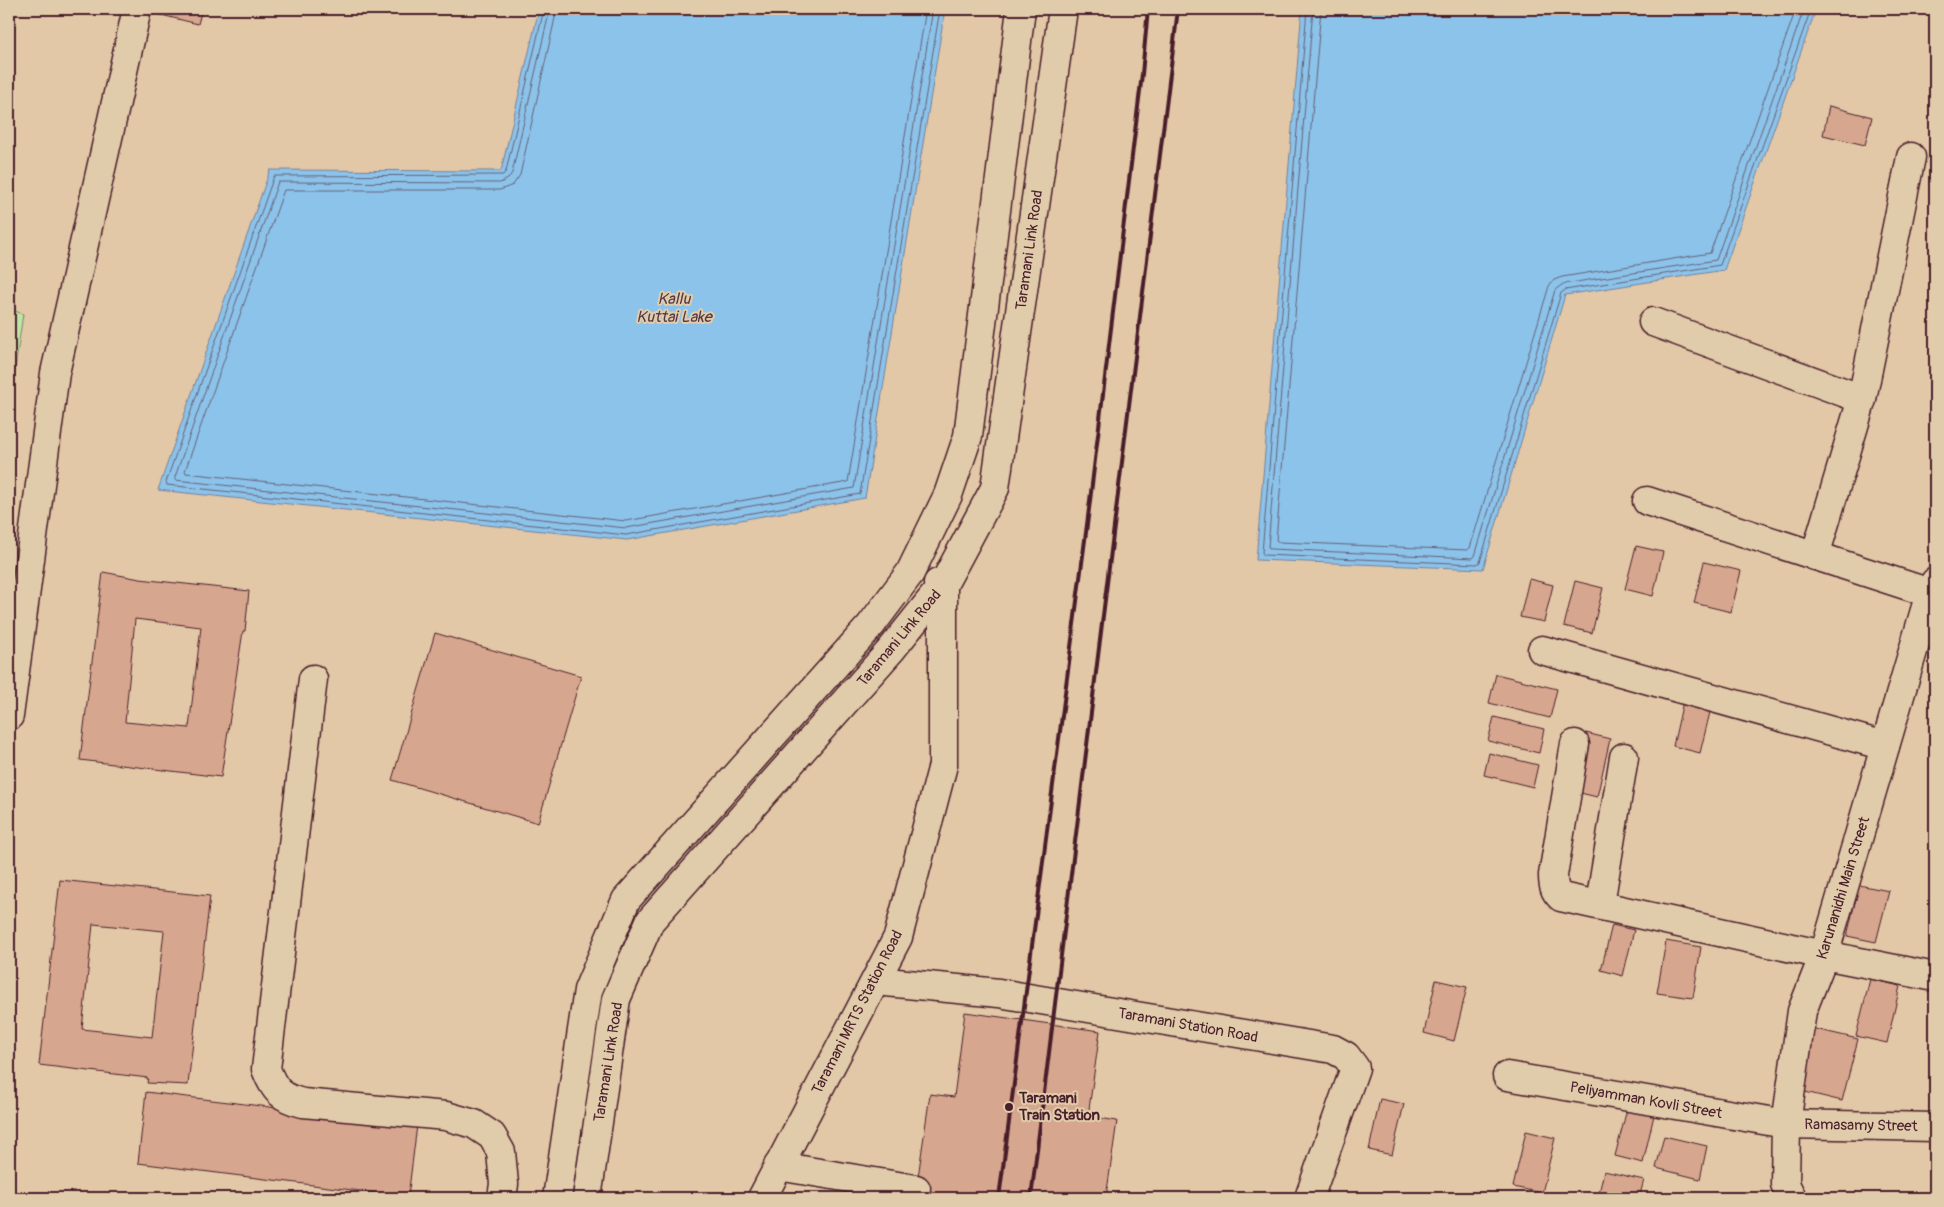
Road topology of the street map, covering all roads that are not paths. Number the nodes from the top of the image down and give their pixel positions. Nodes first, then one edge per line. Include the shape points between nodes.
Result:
1 (137, 9) edge
2 (1021, 9) edge
3 (1063, 9) edge
4 (1911, 157) dead end
5 (1654, 322) dead end
6 (1862, 399) junction
7 (1647, 502) dead end
8 (1815, 556) junction
9 (910, 573) junction
10 (943, 585) junction
11 (1933, 588) edge
12 (1542, 650) dead end
13 (313, 679) dead end
14 (9, 716) edge
15 (1574, 744) dead end
16 (1885, 746) junction
17 (1624, 757) dead end
18 (1600, 904) junction
19 (1824, 955) junction
20 (1935, 977) edge
21 (876, 981) junction
22 (1507, 1076) dead end
23 (1786, 1124) junction
24 (1935, 1127) edge
25 (778, 1166) junction
26 (916, 1189) dead end
27 (502, 1198) edge
28 (557, 1198) edge
29 (587, 1198) edge
30 (762, 1198) edge
31 (1309, 1198) edge
32 (1792, 1198) edge

1 - 14 street via 55,373
2 - 9 street, Taramani Link Road via 968,436 948,495
3 - 10 street, Taramani Link Road via 995,488
4 - 6 street
5 - 6 street
6 - 8 street
7 - 8 street
8 - 11 street
9 - 10 street
9 - 28 street, Taramani Link Road via 871,625 626,900 588,990
10 - 21 street, Taramani MRTS Station Road via 943,765 898,937
10 - 29 street, Taramani Link Road via 892,650 650,921 616,999
11 - 16 street, Karunanidhi Main Street
12 - 16 street
13 - 27 street via 266,1069 272,1084 290,1100 446,1116 474,1124 492,1136 501,1152
15 - 18 street via 1553,884 1561,897
16 - 19 street, Karunanidhi Main Street
17 - 18 street
18 - 19 street
19 - 20 street
19 - 23 street, Karunanidhi Main Street via 1802,1011
21 - 25 street, Taramani MRTS Station Road
21 - 31 street, Taramani Station Road via 999,993 1333,1049 1346,1056 1355,1068
22 - 23 street, Peliyamman Kovli Street
23 - 24 street, Ramasamy Street
23 - 32 street, Karunanidhi Main Street via 1785,1184
25 - 26 street
25 - 30 street, Taramani MRTS Station Road

